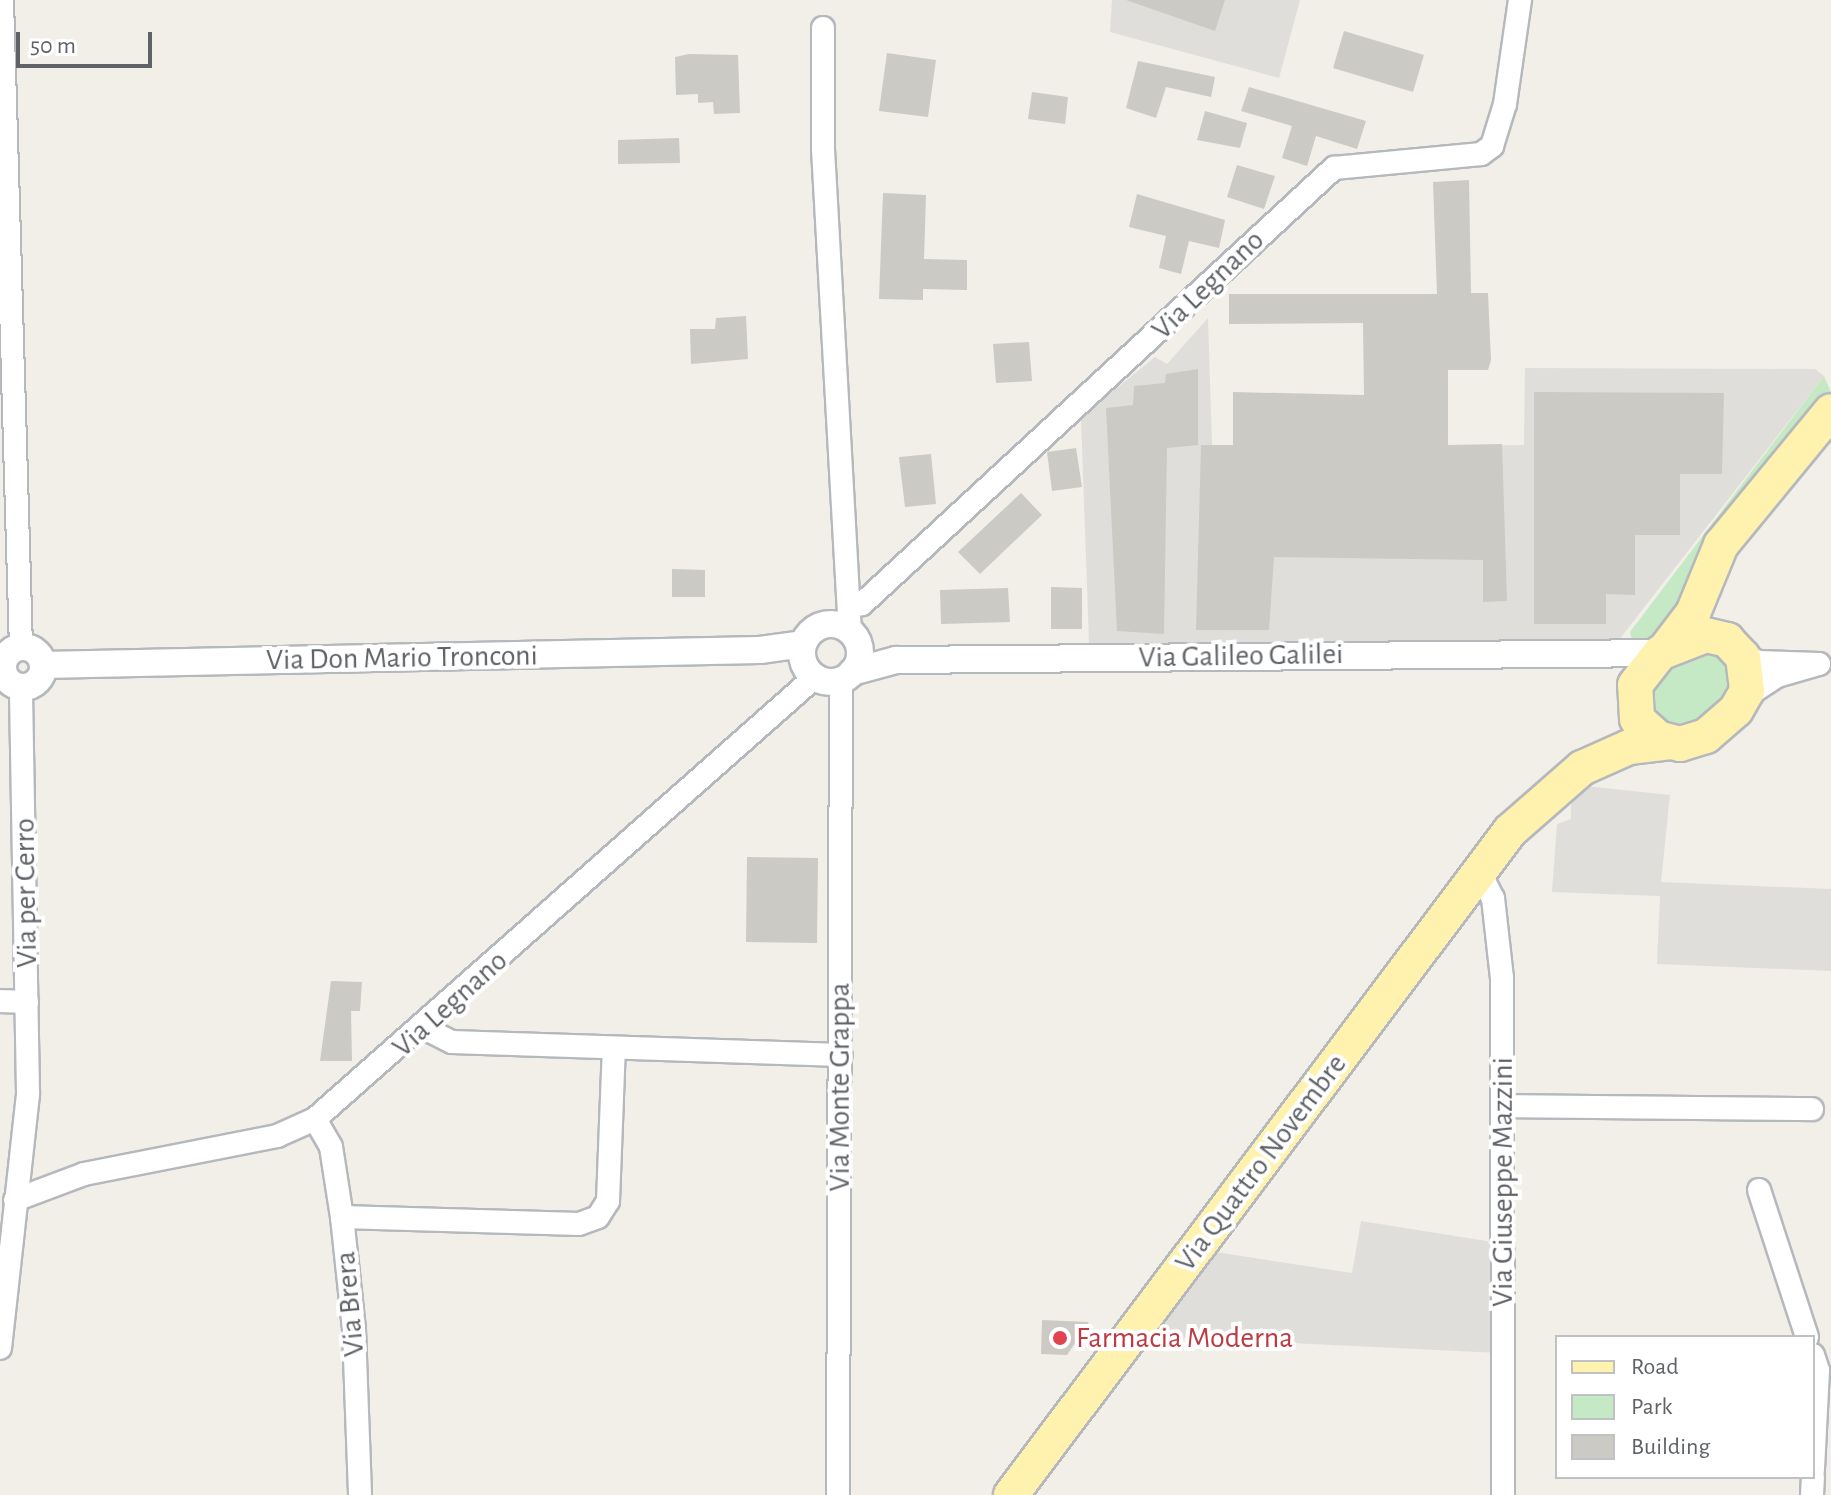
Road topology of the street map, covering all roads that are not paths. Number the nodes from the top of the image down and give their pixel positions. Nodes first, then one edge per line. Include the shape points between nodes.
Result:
1 (2, 0) edge
2 (1520, 0) edge
3 (823, 28) dead end
4 (1831, 411) edge
5 (1751, 514) junction
6 (853, 627) junction
7 (21, 647) junction
8 (1736, 648) junction
9 (1660, 653) junction
10 (1585, 657) junction
11 (896, 660) junction
12 (808, 662) junction
13 (43, 665) junction
14 (1825, 665) edge
15 (1, 666) edge
16 (847, 676) junction
17 (21, 687) junction
18 (1633, 699) junction
19 (1742, 699) junction
20 (1671, 742) junction
21 (1510, 831) junction
22 (1480, 873) junction
23 (0, 1001) edge
24 (27, 1002) junction
25 (424, 1028) junction
26 (614, 1048) junction
27 (841, 1055) junction
28 (1503, 1106) junction
29 (1812, 1109) dead end
30 (315, 1119) junction
31 (1759, 1190) dead end
32 (15, 1200) junction
33 (342, 1217) junction
34 (1806, 1335) edge
35 (0, 1348) edge
36 (360, 1495) edge
37 (838, 1495) edge
38 (1011, 1495) edge
39 (1503, 1495) edge

1 - 7 street
2 - 6 street, Via Legnano via 1505,104 1492,146 1481,154 1334,168 862,604
3 - 6 street via 823,149
4 - 5 main road
5 - 8 main road via 1724,560 1716,595 1719,617
5 - 9 main road via 1716,553 1687,624
6 - 11 street, Via Galileo Galilei
6 - 12 street via 823,625
6 - 16 street
7 - 13 street via 33,649
7 - 15 street via 6,655
8 - 9 main road via 1698,634
8 - 14 street via 1758,662
8 - 19 main road via 1748,671
9 - 10 street, Via Galileo Galilei
9 - 18 main road via 1643,669
10 - 11 street, Via Galileo Galilei via 1512,653
10 - 18 street, Via Galileo Galilei via 1621,671
11 - 16 street, Via Galileo Galilei
12 - 13 street, Via Don Mario Tronconi via 760,650
12 - 16 street, Via Galileo Galilei
12 - 25 street, Via Legnano
13 - 17 street via 37,681
14 - 19 street via 1777,676
15 - 17 street via 10,683
16 - 27 street, Via Monte Grappa
17 - 24 street, Via per Cerro
18 - 20 main road via 1642,725
18 - 21 main road, Via Quattro Novembre via 1620,722 1549,771
19 - 20 main road via 1706,736
20 - 21 main road, Via Quattro Novembre via 1629,747 1582,768
21 - 22 main road, Via Quattro Novembre
22 - 28 street, Via Giuseppe Mazzini via 1493,898 1501,946
22 - 38 main road, Via Quattro Novembre
23 - 24 street, Via per Cerro
24 - 32 street, Via per Cerro via 28,1093
25 - 26 street via 452,1042
25 - 30 street, Via Legnano
26 - 27 street
26 - 33 street via 608,1201 589,1222
27 - 37 street, Via Monte Grappa
28 - 29 street
28 - 39 street, Via Giuseppe Mazzini
30 - 32 street, Via Legnano via 277,1136 84,1174
30 - 33 street, Via Brera via 331,1147
31 - 34 street
32 - 35 street, Via per Cerro
33 - 36 street, Via Brera via 354,1330

